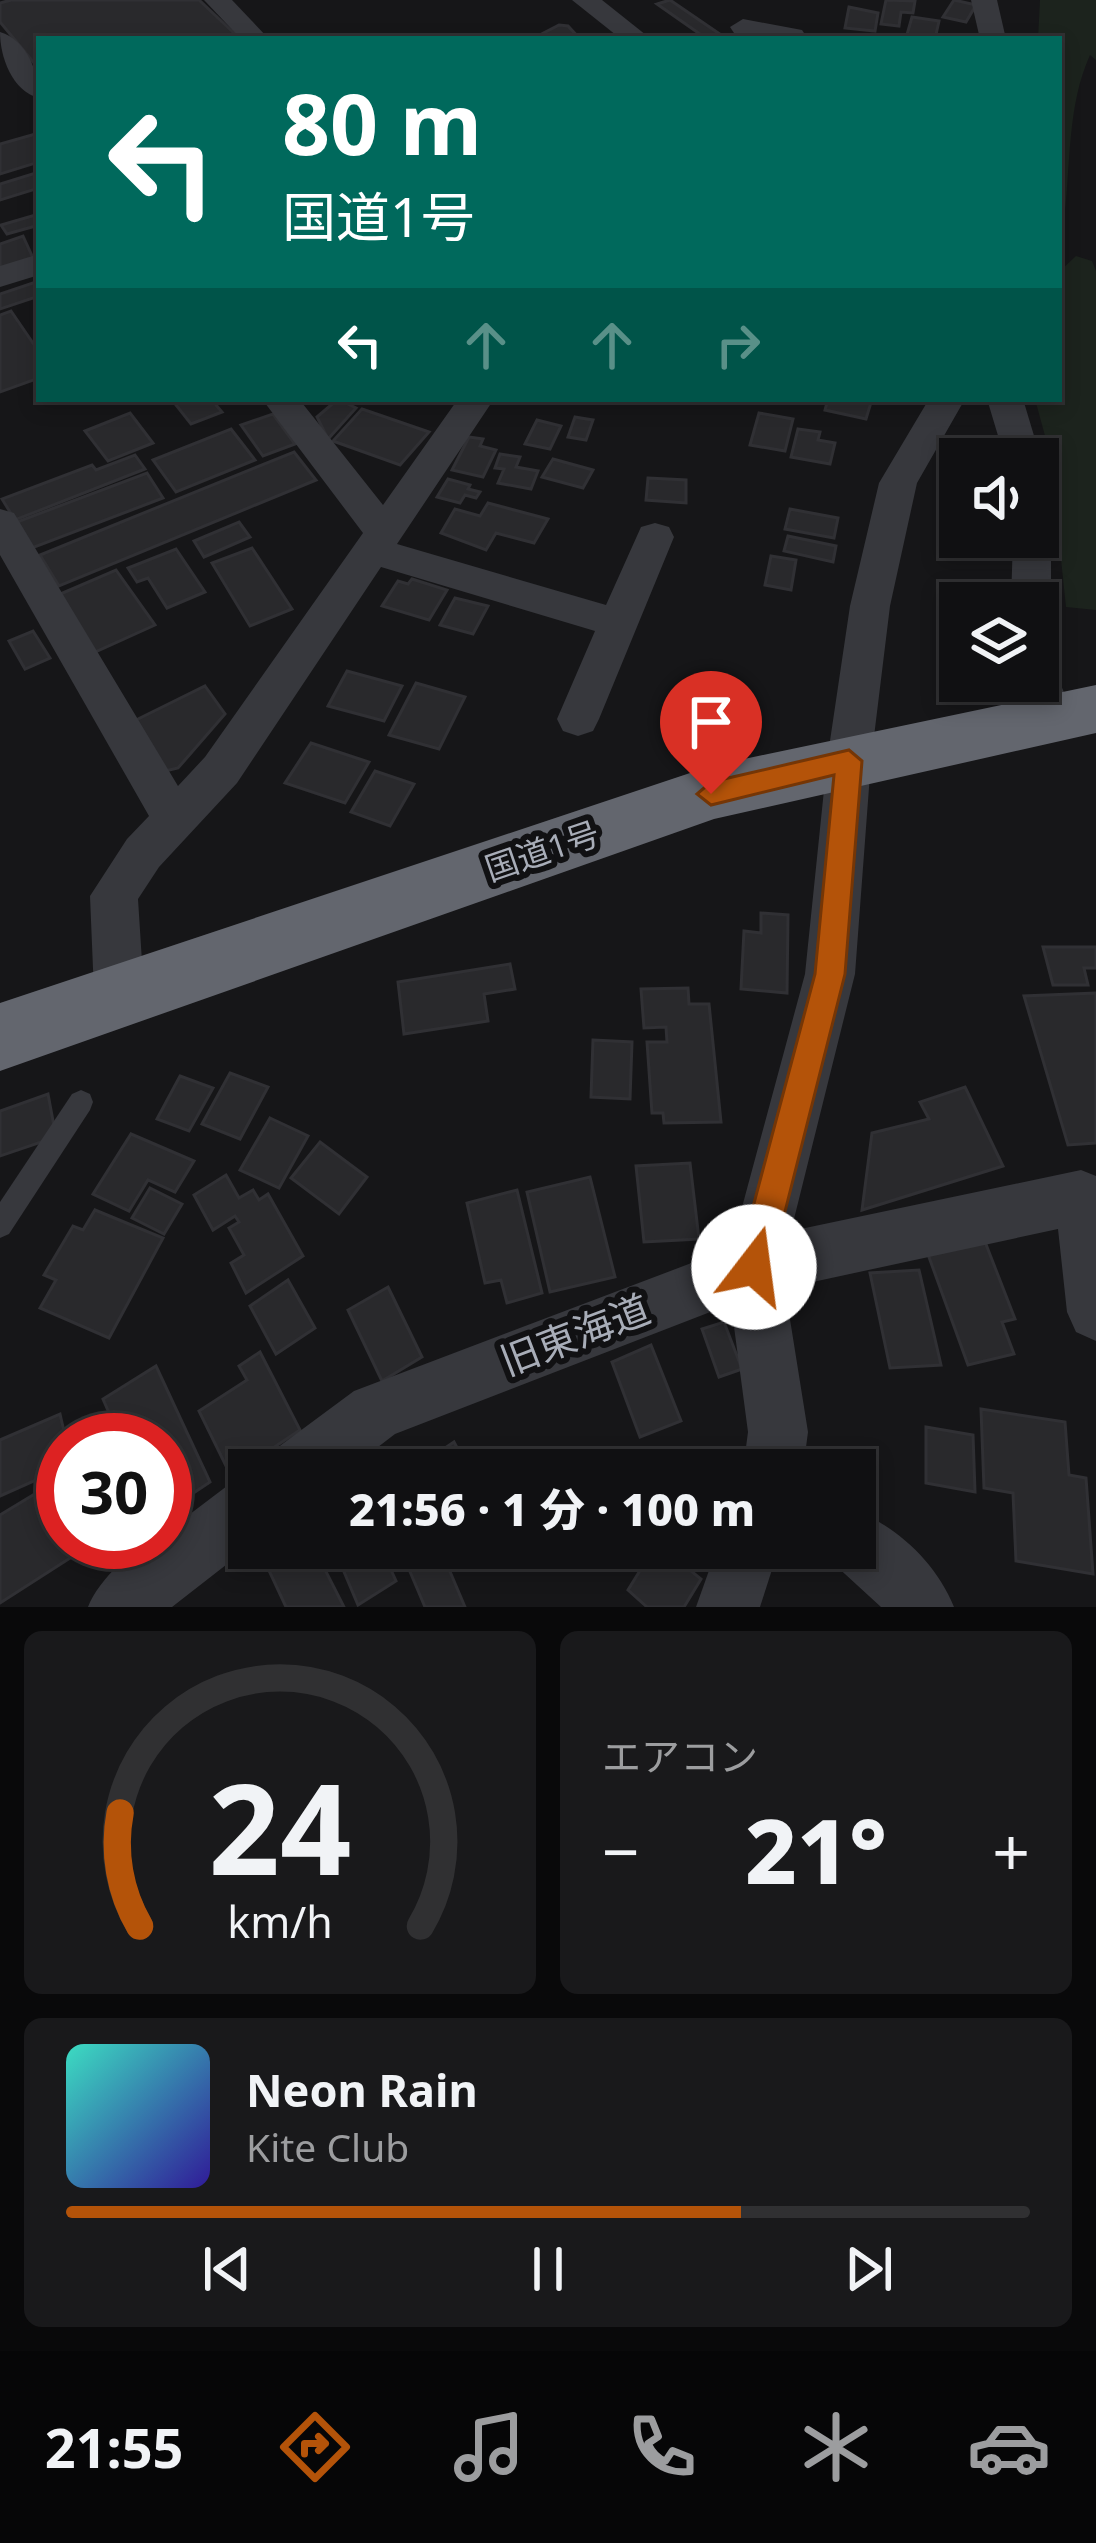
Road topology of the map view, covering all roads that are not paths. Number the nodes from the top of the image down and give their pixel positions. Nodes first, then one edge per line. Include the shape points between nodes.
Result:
1 (217, 0) edge
2 (585, 0) edge
3 (760, 0) edge
4 (984, 0) edge
5 (739, 33) edge
6 (253, 36) edge
7 (634, 36) edge
8 (793, 36) dead end
9 (992, 36) edge
10 (0, 40) edge
11 (36, 85) edge
12 (36, 265) edge
13 (0, 277) edge
14 (282, 402) edge
15 (474, 402) edge
16 (945, 402) edge
17 (1006, 402) edge
18 (1017, 438) edge
19 (0, 522) edge
20 (656, 537) dead end
21 (377, 541) junction
22 (618, 623) junction
23 (1070, 703) edge
24 (578, 719) dead end
25 (849, 761) junction
26 (176, 822) junction
27 (119, 993) junction
28 (0, 1037) edge
29 (81, 1102) dead end
30 (0, 1226) edge
31 (754, 1267) junction
32 (1096, 1312) edge
33 (327, 1449) edge
34 (776, 1449) edge
35 (228, 1524) edge
36 (876, 1557) edge
37 (741, 1569) edge
38 (120, 1607) edge
39 (728, 1607) edge
40 (922, 1607) edge

1 - 6 street
2 - 7 street
3 - 5 street
4 - 9 street
5 - 8 street
10 - 11 street
12 - 13 street
14 - 21 street
15 - 21 street
16 - 25 street via 898,483 870,606
17 - 18 street
19 - 26 street
20 - 22 street
21 - 22 street
21 - 26 street via 221,770
22 - 24 street
23 - 25 highway, 国道1号
25 - 27 highway, 国道1号 via 711,794
25 - 31 street via 830,974
26 - 27 street via 114,896
27 - 28 highway, 国道1号
29 - 30 lane
31 - 32 street, 旧東海道 via 1081,1197
31 - 33 street, 旧東海道 via 375,1412
31 - 34 street
35 - 38 street
36 - 40 street
37 - 39 street

